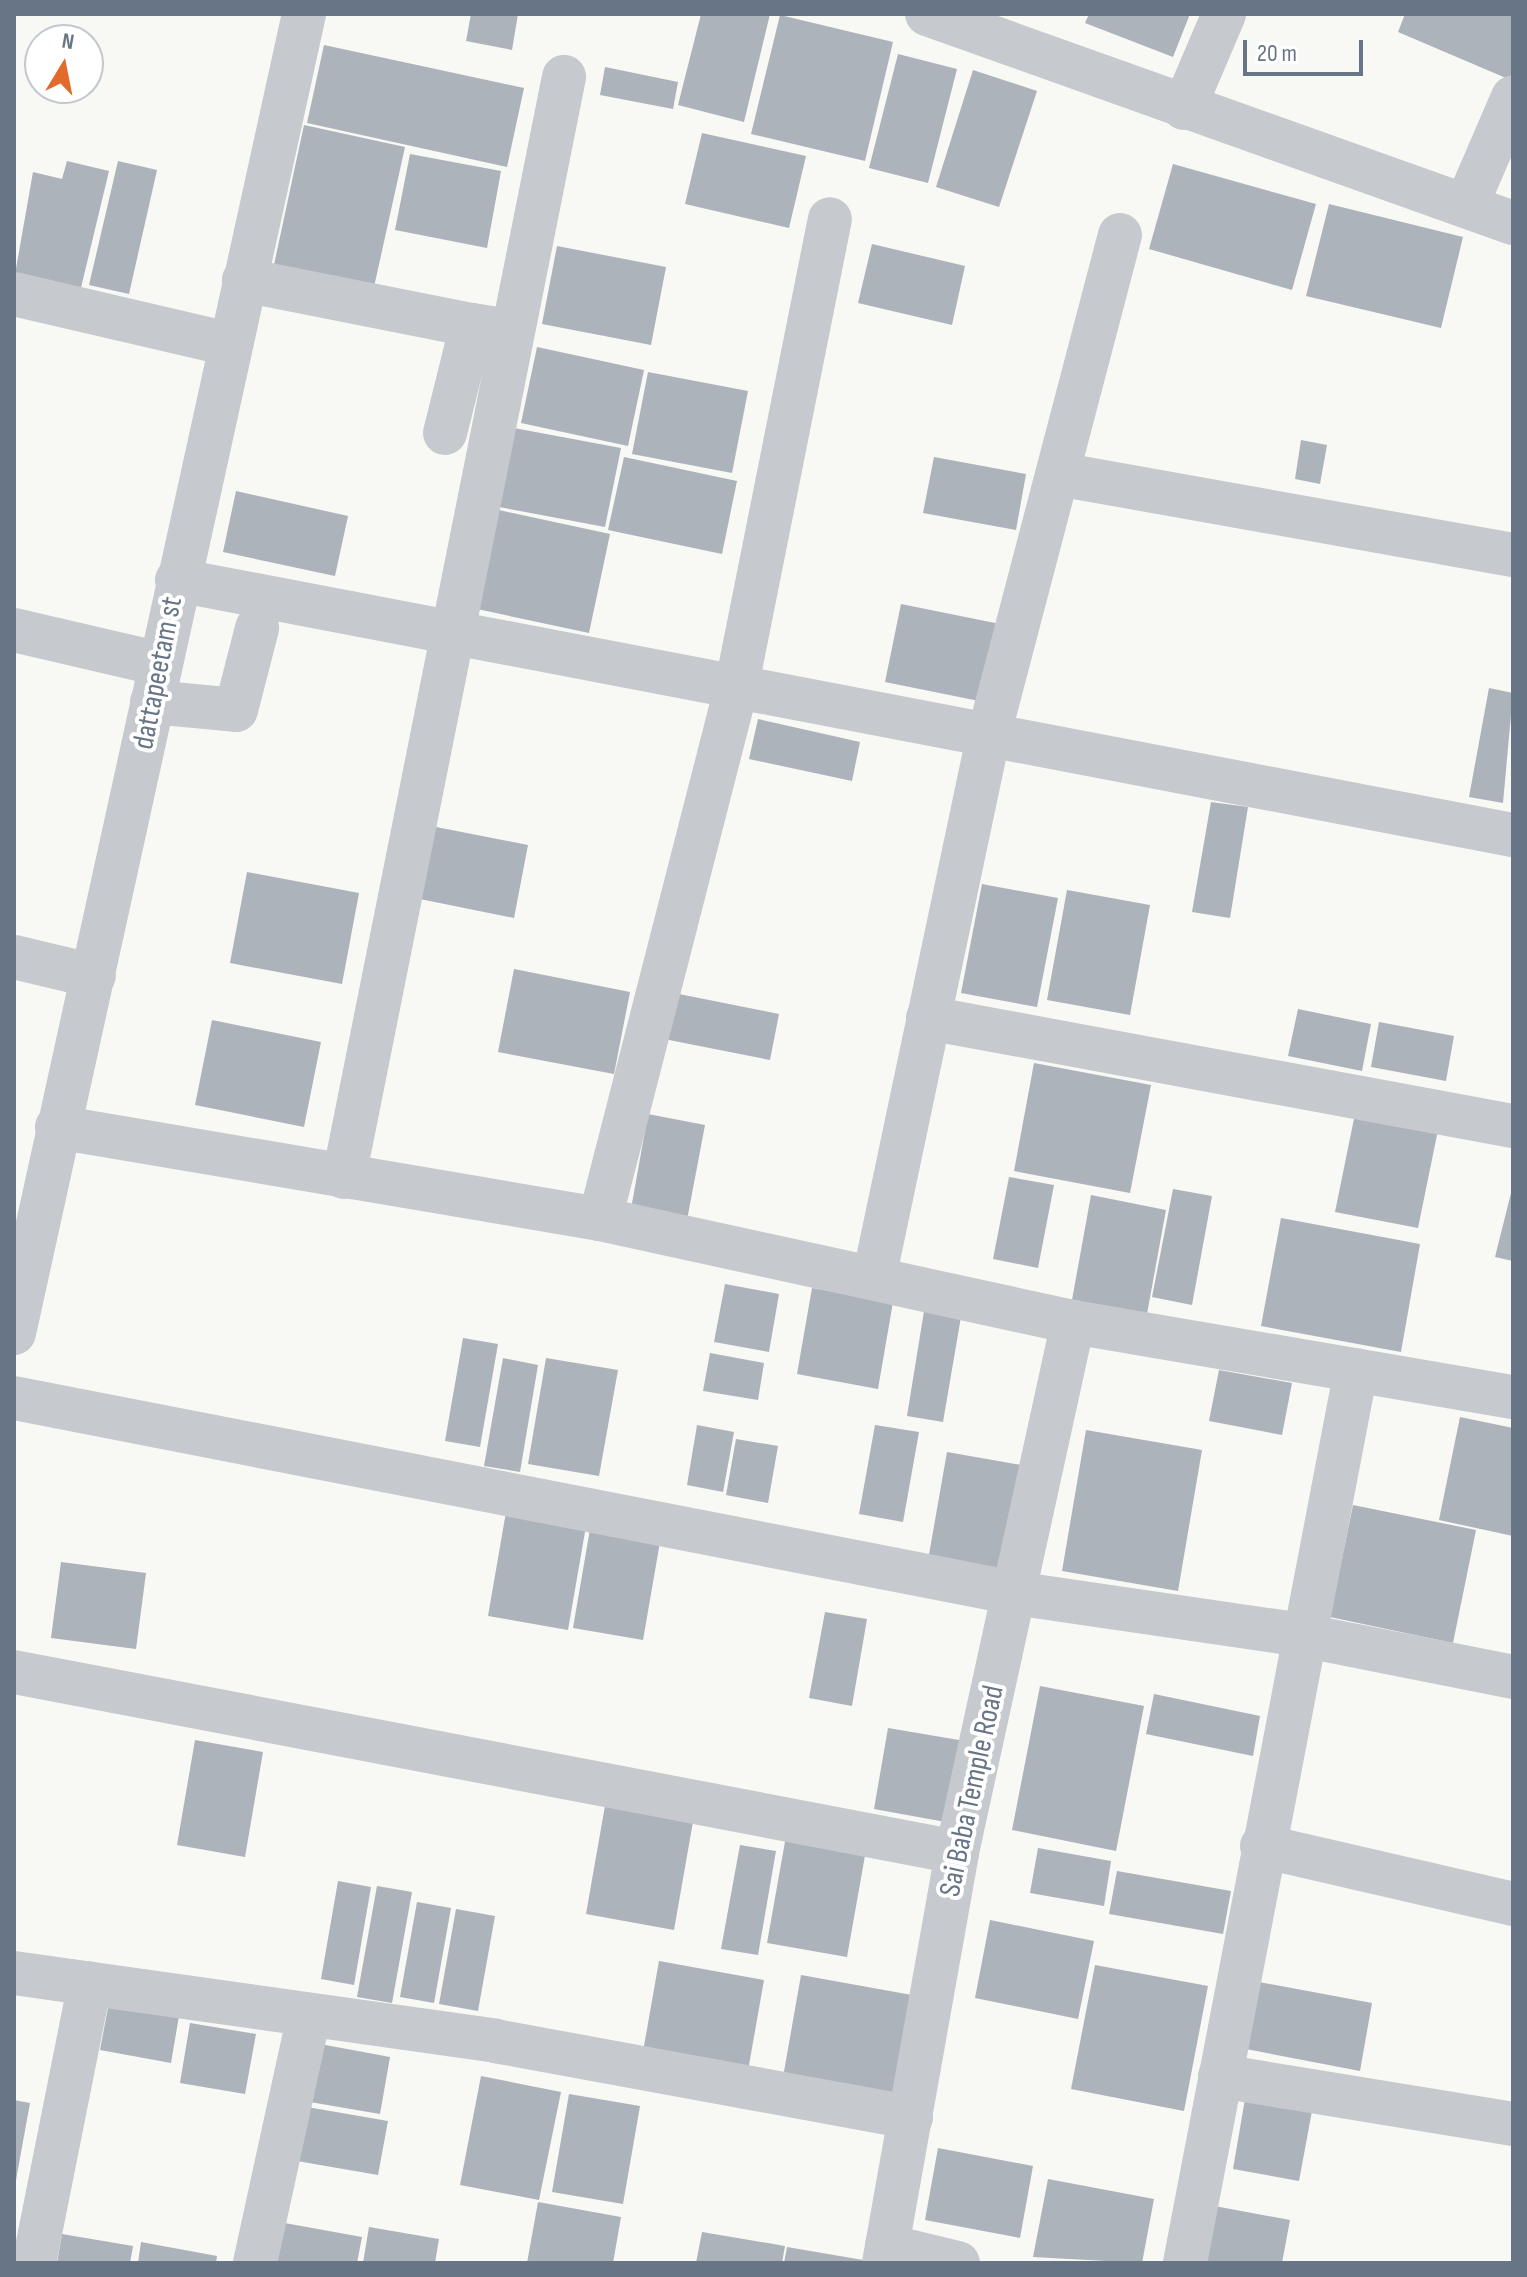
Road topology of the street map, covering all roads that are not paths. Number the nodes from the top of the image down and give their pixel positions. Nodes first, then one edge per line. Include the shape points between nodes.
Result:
1 (304, 14) edge
2 (927, 14) edge
3 (1224, 14) edge
4 (564, 77) dead end
5 (1513, 97) edge
6 (1184, 108) junction
7 (1467, 204) junction
8 (830, 219) dead end
9 (1513, 223) edge
10 (1120, 235) dead end
11 (244, 280) junction
12 (14, 294) edge
13 (492, 328) junction
14 (229, 344) junction
15 (445, 433) dead end
16 (1058, 474) junction
17 (1513, 555) edge
18 (177, 580) junction
19 (257, 628) dead end
20 (14, 630) edge
21 (457, 635) junction
22 (156, 683) junction
23 (736, 689) junction
24 (988, 738) junction
25 (1513, 835) edge
26 (14, 957) edge
27 (94, 976) junction
28 (928, 1018) junction
29 (1513, 1126) edge
30 (57, 1127) junction
31 (344, 1177) junction
32 (600, 1219) junction
33 (874, 1278) junction
34 (18, 1305) edge
35 (1073, 1322) junction
36 (1356, 1370) junction
37 (1513, 1397) edge
38 (14, 1398) edge
39 (1014, 1593) junction
40 (1301, 1635) junction
41 (14, 1672) edge
42 (1513, 1677) edge
43 (1262, 1846) junction
44 (957, 1852) junction
45 (1513, 1904) edge
46 (14, 1973) edge
47 (90, 1984) junction
48 (308, 2020) junction
49 (1220, 2076) junction
50 (911, 2117) junction
51 (1513, 2124) edge
52 (886, 2254) edge
53 (34, 2263) edge
54 (255, 2263) edge
55 (958, 2263) edge
56 (1185, 2263) edge

1 - 11 street, dattapeetam st
2 - 6 street
3 - 6 street
4 - 13 street
5 - 7 street
6 - 7 street
7 - 9 street
8 - 23 street
10 - 16 street
11 - 13 street
11 - 14 street, dattapeetam st
12 - 14 street
13 - 15 street
13 - 21 street
14 - 18 street, dattapeetam st
16 - 17 street
16 - 24 street
18 - 21 street
18 - 22 street, dattapeetam st
19 - 22 street via 236,710
20 - 22 street
21 - 23 street
21 - 31 street
22 - 27 street, dattapeetam st
23 - 24 street
23 - 32 street
24 - 25 street
24 - 28 street
26 - 27 street
27 - 30 street, dattapeetam st
28 - 29 street
28 - 33 street
30 - 31 street
30 - 34 street, dattapeetam st
31 - 32 street
32 - 33 street
33 - 35 street
35 - 36 street
35 - 39 street, Sai Baba Temple Road
36 - 37 street
36 - 40 street
38 - 39 street
39 - 40 street
39 - 44 street, Sai Baba Temple Road
40 - 42 street
40 - 43 street
41 - 44 street
43 - 45 street
43 - 49 street
44 - 50 street, Sai Baba Temple Road
46 - 47 street
47 - 48 street
47 - 53 street
48 - 50 street via 495,2041
48 - 54 street
49 - 51 street
49 - 56 street
50 - 52 street, Sai Baba Temple Road
52 - 55 street

